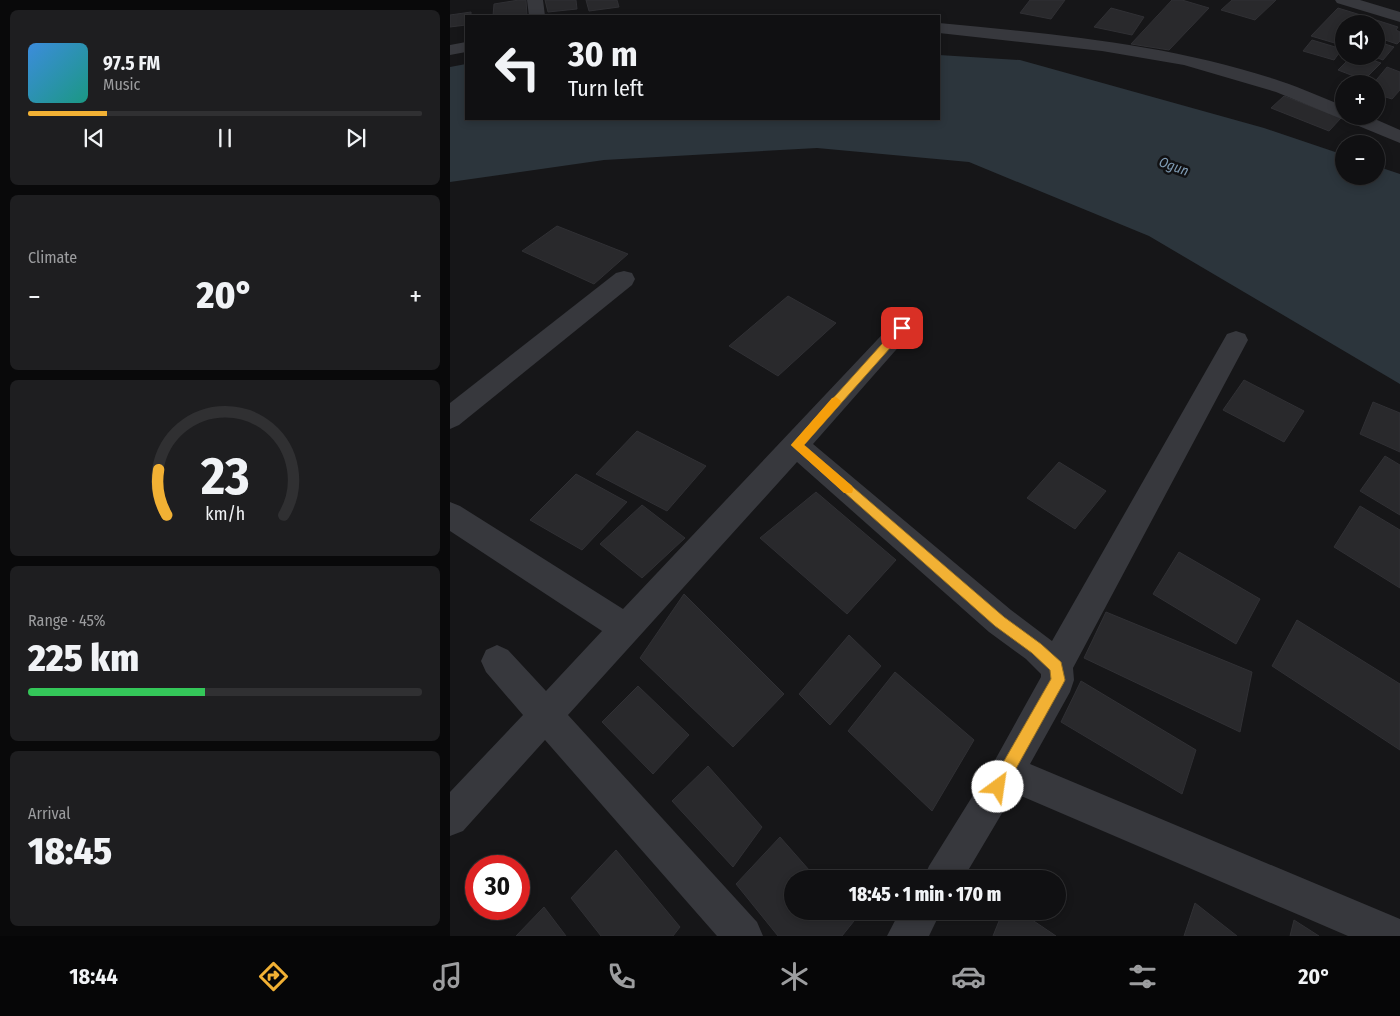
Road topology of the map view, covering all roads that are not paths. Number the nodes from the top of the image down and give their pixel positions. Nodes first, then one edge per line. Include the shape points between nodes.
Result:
1 (535, 0) edge
2 (1343, 0) edge
3 (537, 15) edge
4 (1400, 17) edge
5 (940, 28) edge
6 (465, 47) edge
7 (450, 50) edge
8 (1335, 109) edge
9 (1377, 125) edge
10 (1398, 132) edge
11 (624, 279) dead end
12 (902, 328) dead end
13 (1236, 340) dead end
14 (450, 418) edge
15 (796, 445) junction
16 (450, 515) edge
17 (626, 629) junction
18 (498, 661) dead end
19 (1056, 666) junction
20 (1007, 772) junction
21 (450, 818) edge
22 (947, 870) edge
23 (917, 920) edge
24 (742, 936) edge
25 (907, 936) edge
26 (1394, 936) edge

1 - 3 street
2 - 4 street
5 - 8 street via 1174,57 1263,81
6 - 7 street
9 - 10 street
11 - 14 street
12 - 15 street
13 - 19 street
15 - 17 street
15 - 19 street via 992,615
16 - 17 street
17 - 21 street
18 - 24 street
19 - 20 street via 1058,680
20 - 22 street
20 - 26 street
23 - 25 street

